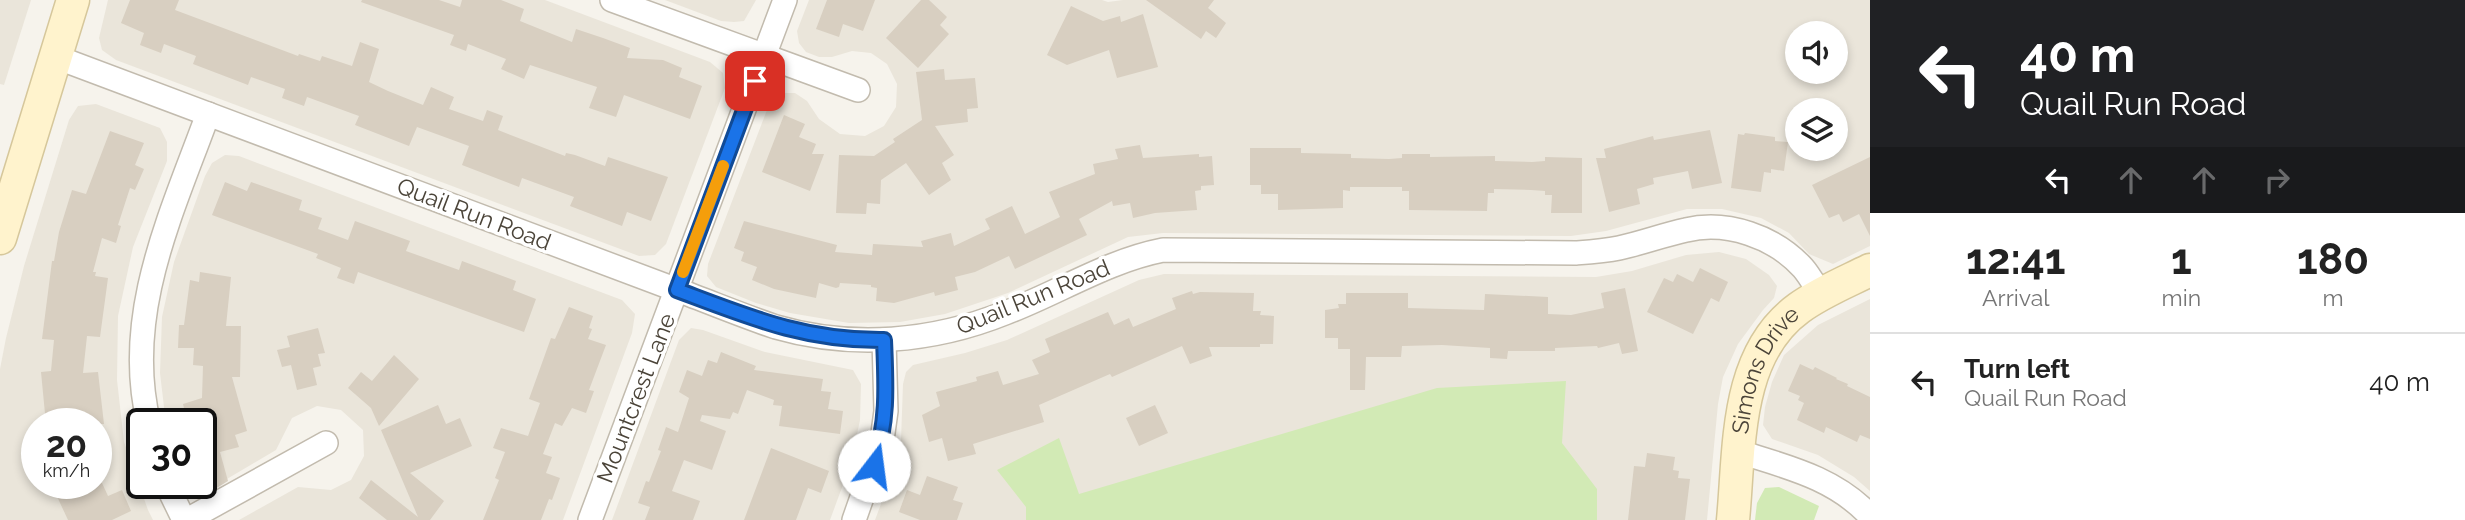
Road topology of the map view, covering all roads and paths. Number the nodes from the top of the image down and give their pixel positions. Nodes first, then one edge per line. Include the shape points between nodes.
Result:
1 (73, 0) edge
2 (612, 0) edge
3 (785, 0) edge
4 (765, 54) junction
5 (56, 57) junction
6 (858, 89) dead end
7 (208, 114) junction
8 (0, 238) edge
9 (1870, 270) edge
10 (677, 290) junction
11 (1821, 295) junction
12 (884, 340) junction
13 (147, 408) edge
14 (326, 443) dead end
15 (1740, 452) junction
16 (175, 499) edge
17 (1870, 516) edge
18 (186, 520) edge
19 (590, 520) edge
20 (854, 520) edge
21 (1733, 520) edge

1 - 5 street
2 - 4 street
3 - 4 street, Mountcrest Lane
4 - 6 street
4 - 10 street, Mountcrest Lane
5 - 7 street, Quail Run Road
5 - 8 street
7 - 10 street, Quail Run Road
7 - 13 street via 155,258 146,299 142,379
9 - 11 street, Simons Drive
10 - 12 street, Quail Run Road via 777,327 819,336
10 - 19 street, Mountcrest Lane
11 - 12 street, Quail Run Road via 1785,252 1741,231 1713,227 1576,253 1163,250 1136,255 964,328
11 - 15 street, Simons Drive via 1798,309 1761,351 1745,400
12 - 20 street via 882,440
14 - 18 street
15 - 17 street via 1836,486
15 - 21 street, Simons Drive
16 - 18 street

